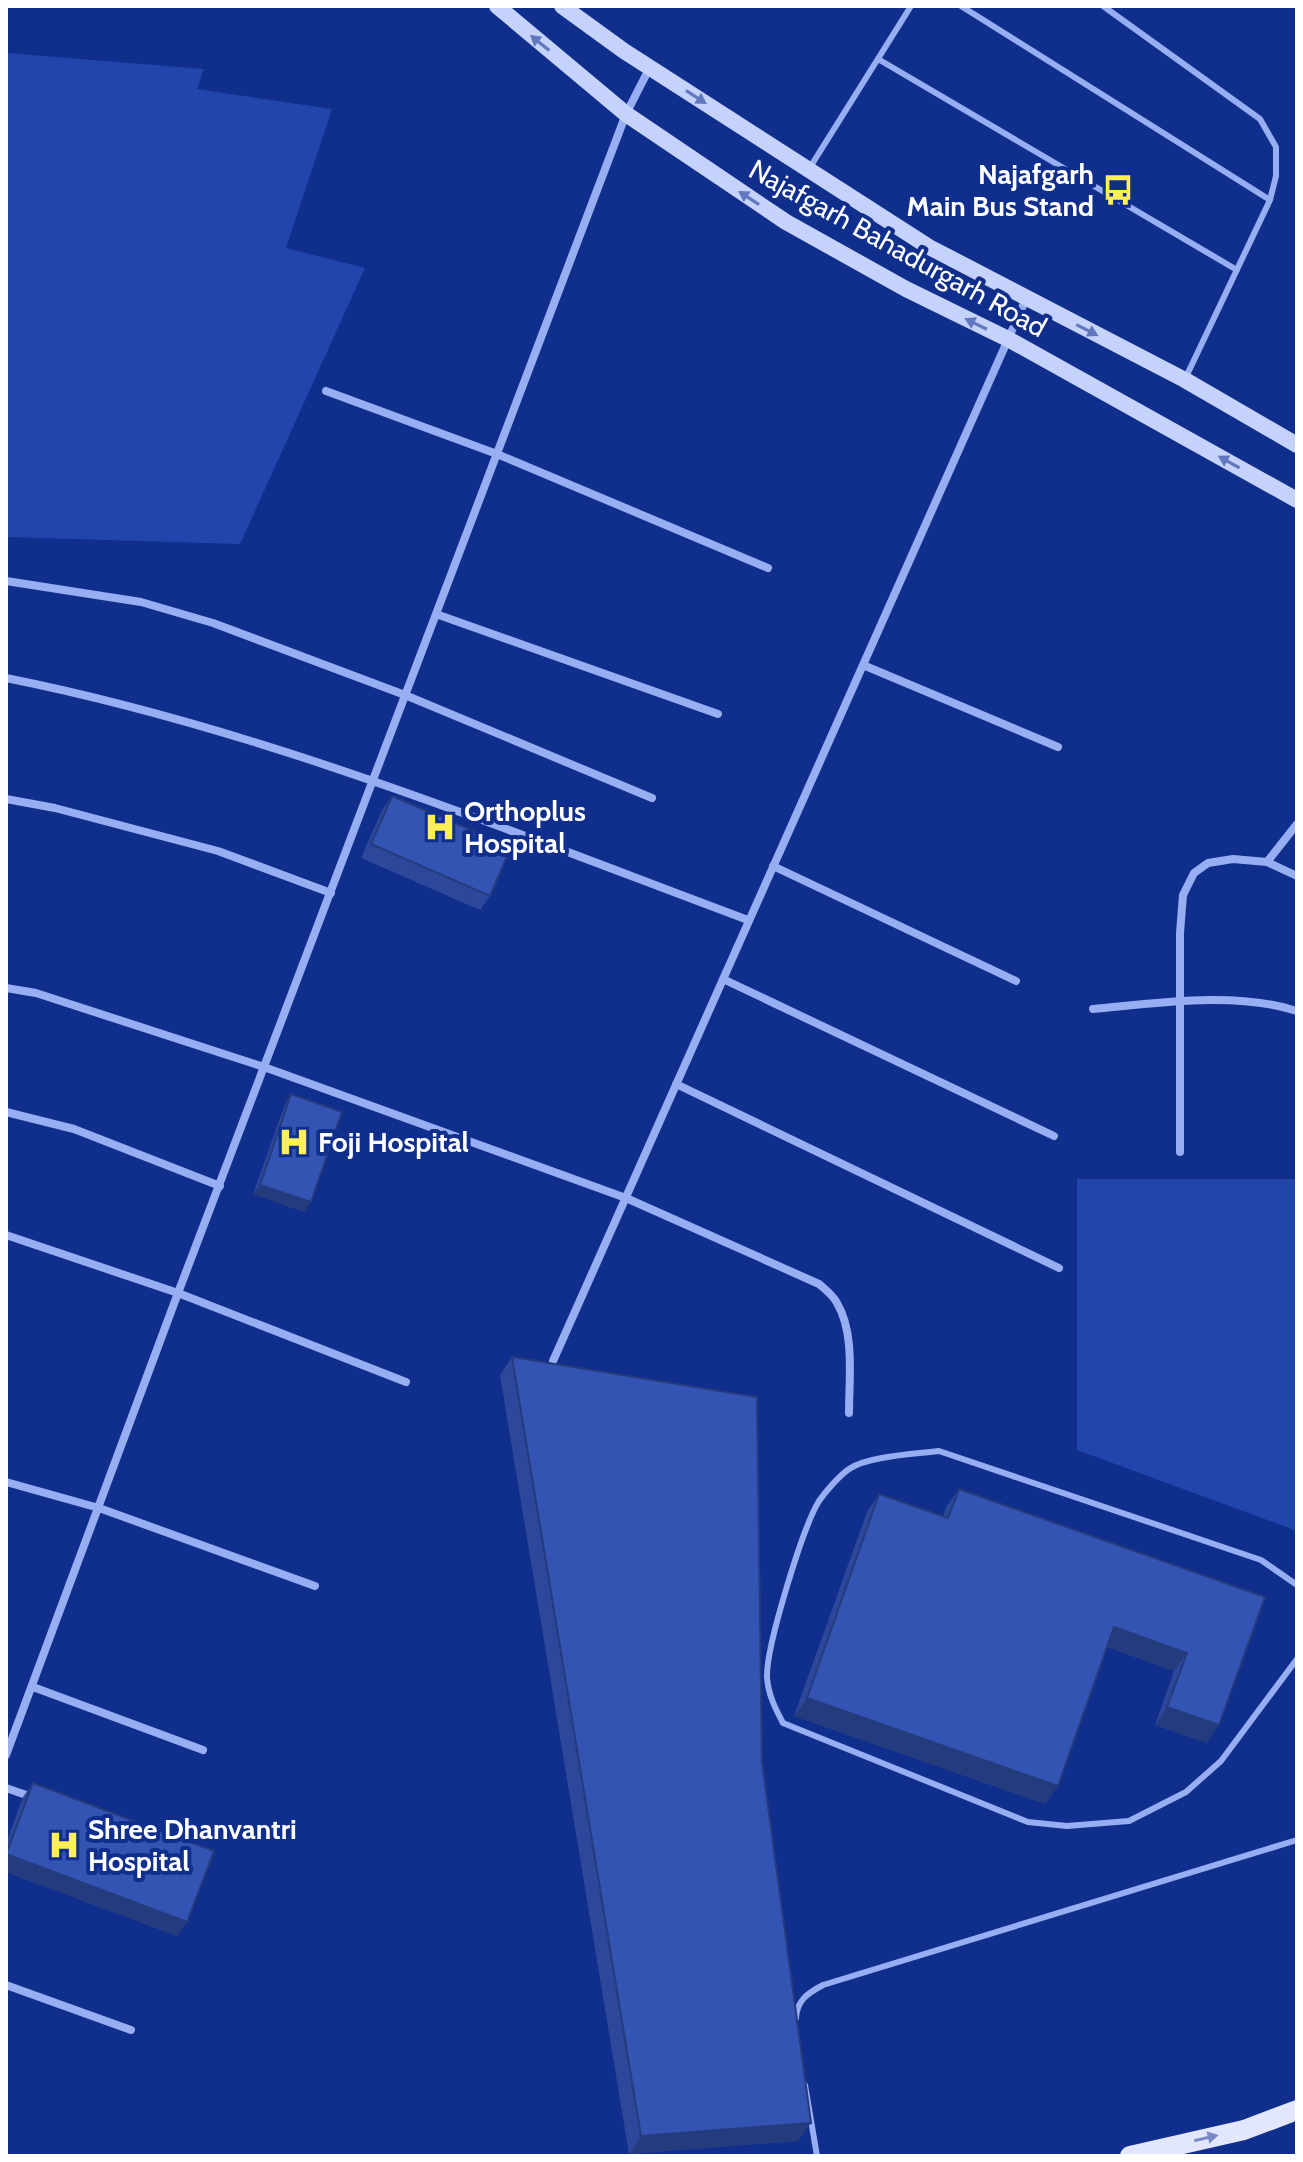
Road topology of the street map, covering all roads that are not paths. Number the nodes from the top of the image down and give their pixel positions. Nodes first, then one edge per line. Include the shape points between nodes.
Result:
1 (497, 6) edge
2 (562, 6) edge
3 (911, 6) edge
4 (961, 6) edge
5 (1103, 6) edge
6 (878, 59) junction
7 (650, 67) junction
8 (626, 114) junction
9 (808, 170) junction
10 (1270, 200) junction
11 (1237, 270) junction
12 (1026, 299) junction
13 (1008, 339) junction
14 (1185, 380) junction
15 (326, 391) dead end
16 (1297, 445) edge
17 (497, 454) junction
18 (1297, 500) edge
19 (768, 568) dead end
20 (6, 581) edge
21 (436, 614) junction
22 (863, 665) junction
23 (6, 678) edge
24 (405, 695) junction
25 (718, 714) dead end
26 (1058, 747) dead end
27 (372, 780) junction
28 (652, 798) dead end
29 (6, 799) edge
30 (1297, 824) edge
31 (1267, 862) junction
32 (773, 866) junction
33 (1297, 876) edge
34 (331, 893) junction
35 (748, 920) junction
36 (723, 979) junction
37 (1016, 981) dead end
38 (6, 988) edge
39 (1180, 1001) junction
40 (1093, 1009) dead end
41 (1297, 1011) edge
42 (264, 1067) junction
43 (676, 1084) junction
44 (6, 1112) edge
45 (1054, 1136) dead end
46 (1180, 1152) dead end
47 (220, 1186) junction
48 (626, 1198) junction
49 (6, 1235) edge
50 (1059, 1268) dead end
51 (178, 1293) junction
52 (553, 1361) edge
53 (406, 1382) dead end
54 (849, 1413) dead end
55 (6, 1482) edge
56 (99, 1508) junction
57 (1297, 1585) edge
58 (315, 1586) dead end
59 (1297, 1659) edge
60 (33, 1687) junction
61 (203, 1750) dead end
62 (6, 1755) edge
63 (6, 1788) edge
64 (35, 1799) edge
65 (1297, 1840) edge
66 (6, 1985) edge
67 (795, 2025) edge
68 (131, 2030) dead end
69 (805, 2083) edge
70 (1297, 2110) edge
71 (817, 2156) edge
72 (1130, 2156) edge

8 -> 1 main road, Najafgarh Bahadurgarh Road
2 - 7 main road, Najafgarh Bahadurgarh Road
3 - 6 lane
4 - 10 lane
5 - 10 lane via 1260,119 1276,147
6 - 9 lane
6 - 11 lane
7 - 8 street
7 -> 9 main road, Najafgarh Bahadurgarh Road
13 -> 8 main road, Najafgarh Bahadurgarh Road via 786,222
8 - 17 street
9 - 12 main road, Najafgarh Bahadurgarh Road via 929,247
10 - 11 lane
11 - 14 lane
12 - 13 street
12 -> 14 main road, Najafgarh Bahadurgarh Road
18 -> 13 main road, Najafgarh Bahadurgarh Road
13 - 22 street
14 - 16 main road, Najafgarh Bahadurgarh Road
15 - 17 street
17 - 19 street
17 - 21 street
20 - 24 street via 141,602 213,623
21 - 24 street
21 - 25 street
22 - 26 street
22 - 32 street
23 - 27 street via 150,710
24 - 27 street
24 - 28 street
27 - 34 street
27 - 35 street
29 - 34 street via 218,851
30 - 31 street
31 - 33 street
31 - 39 street via 1220,861 1194,873 1183,895
32 - 35 street
32 - 37 street
34 - 42 street
35 - 36 street
36 - 43 street
36 - 45 street
38 - 42 street via 36,993
39 - 40 street
39 - 41 street via 1280,1005
39 - 46 street
42 - 47 street
42 - 48 street
43 - 48 street
43 - 50 street
44 - 47 street via 74,1129
47 - 51 street
48 - 52 street
48 - 54 street via 799,1274 835,1299 848,1349
49 - 51 street
51 - 53 street
51 - 56 street
55 - 56 street
56 - 58 street
56 - 60 street
57 - 59 lane via 1261,1560 939,1451 886,1457 850,1468 820,1500 771,1645 767,1676 770,1699 783,1723 1028,1822 1067,1826 1129,1821 1186,1792 1221,1761
60 - 61 street
60 - 62 street
63 - 64 street
65 - 67 lane via 823,1985 796,2007
66 - 68 street
69 - 71 lane
72 -> 70 main road via 1244,2130

